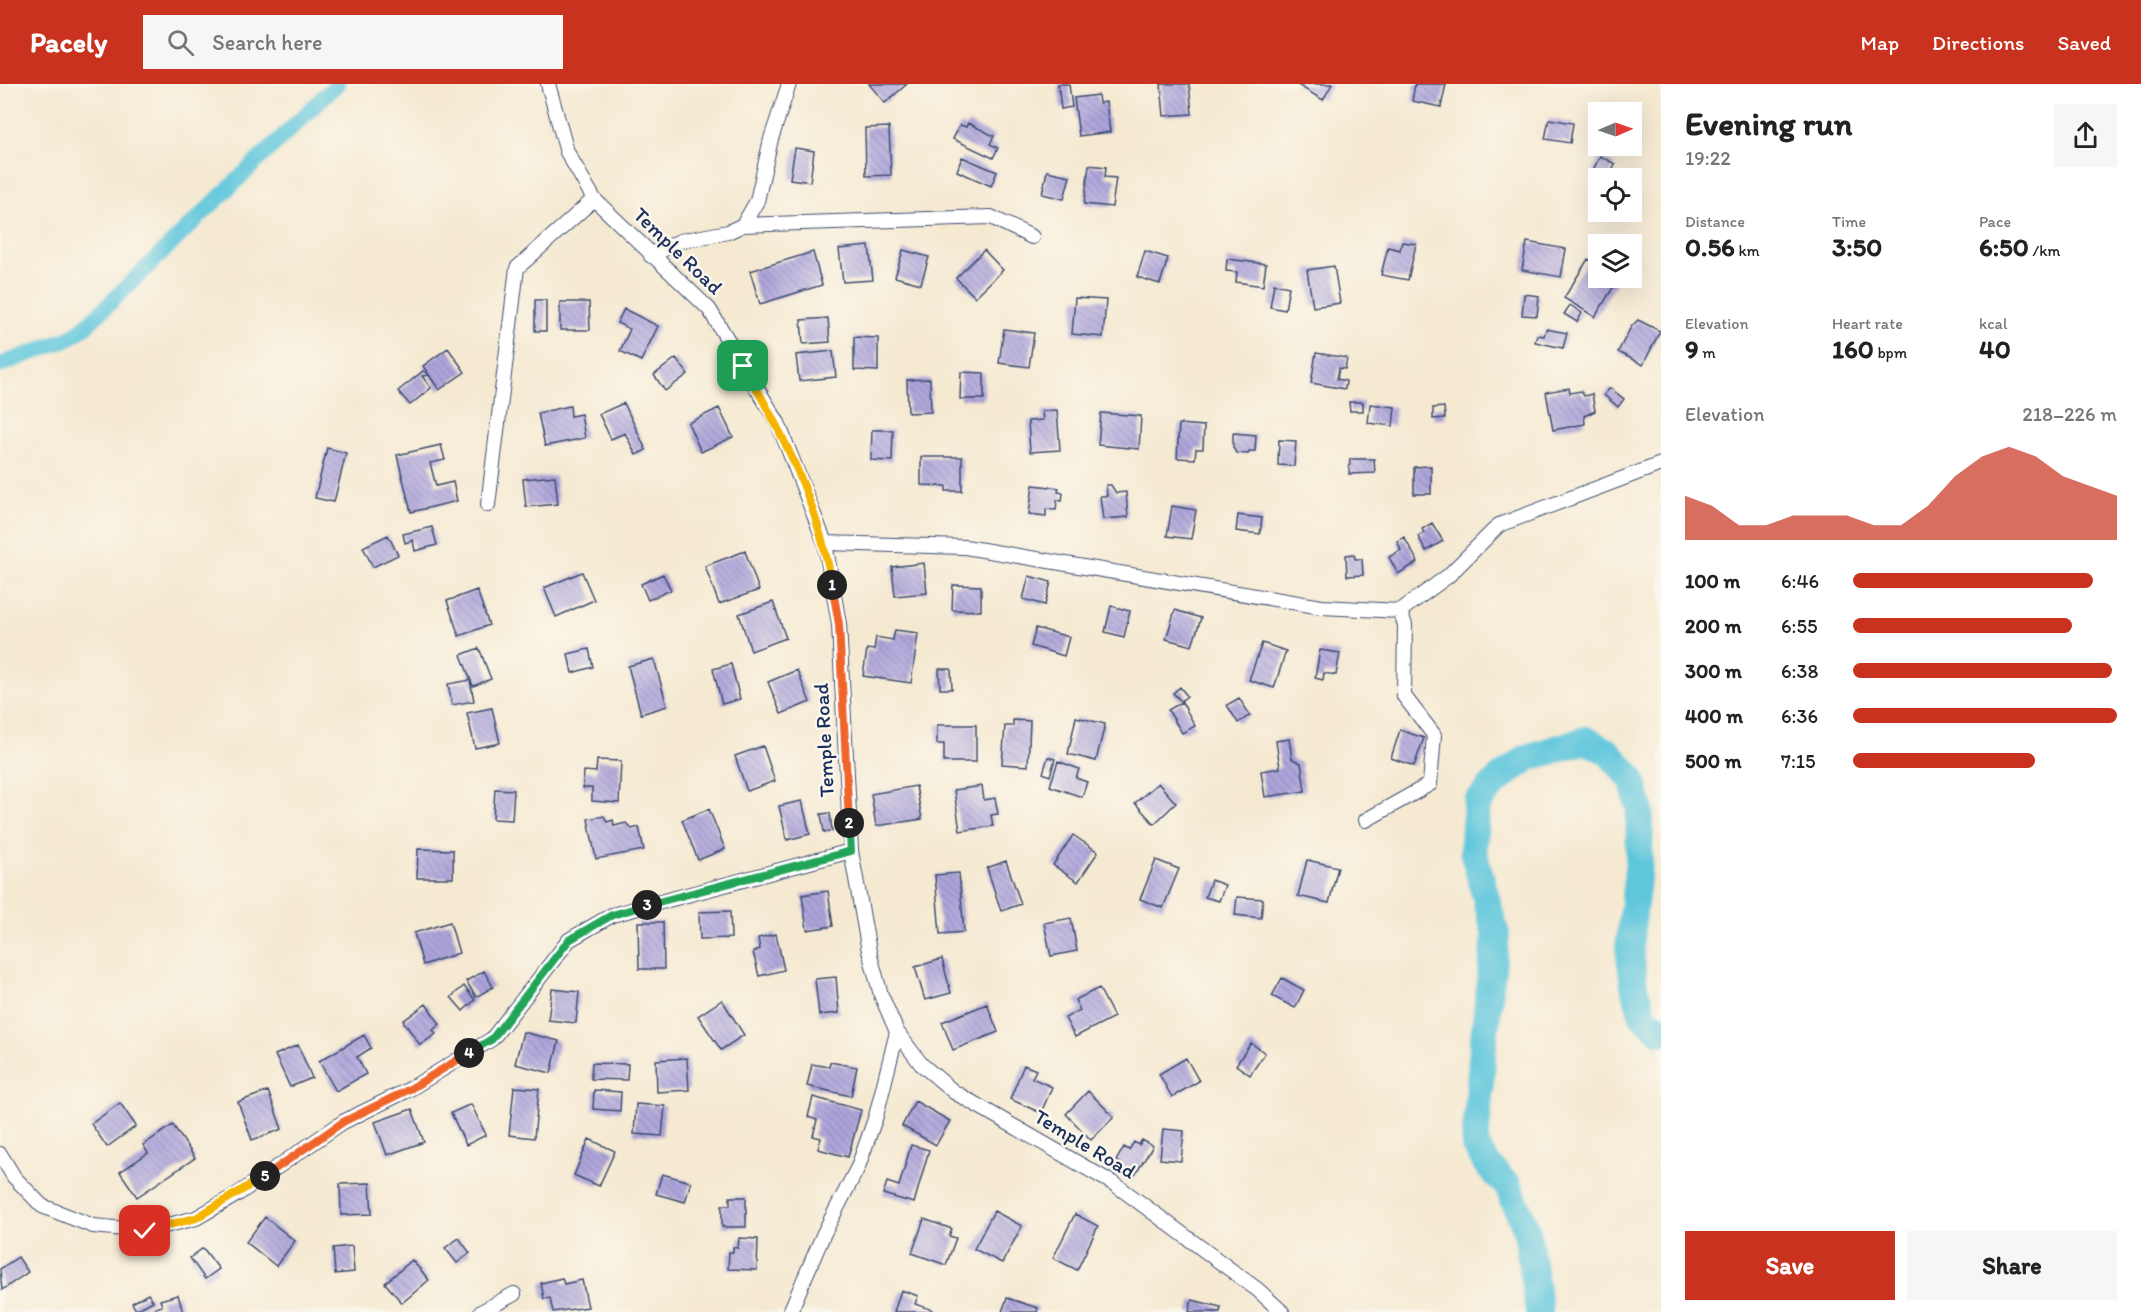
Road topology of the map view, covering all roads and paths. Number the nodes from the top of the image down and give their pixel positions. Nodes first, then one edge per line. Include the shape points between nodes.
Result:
1 (548, 84) edge
2 (789, 84) edge
3 (594, 199) junction
4 (743, 225) junction
5 (1032, 237) dead end
6 (651, 256) junction
7 (1661, 464) edge
8 (488, 505) dead end
9 (825, 543) junction
10 (1400, 611) junction
11 (1366, 820) dead end
12 (851, 851) junction
13 (897, 1032) junction
14 (0, 1154) edge
15 (514, 1294) dead end
16 (481, 1312) edge
17 (790, 1312) edge
18 (1282, 1312) edge

1 - 3 street, Temple Road via 567,152
2 - 4 street via 757,201
3 - 6 street, Temple Road
3 - 8 street via 517,268
4 - 5 street via 991,217
4 - 6 street via 728,232 680,241
6 - 9 street, Temple Road via 709,309 778,423
7 - 10 street via 1499,525 1448,576
9 - 10 street via 965,547 1322,607
9 - 12 street, Temple Road via 839,624
10 - 11 street via 1405,625 1404,696 1434,735 1430,784
12 - 13 street, Temple Road via 869,951 881,995
12 - 14 street via 612,915 569,940 492,1039 410,1089 343,1122 196,1218 145,1231 93,1226 42,1206 14,1177
13 - 17 street via 876,1116 858,1167
13 - 18 street, Temple Road via 921,1064 954,1092 1116,1185
15 - 16 street

